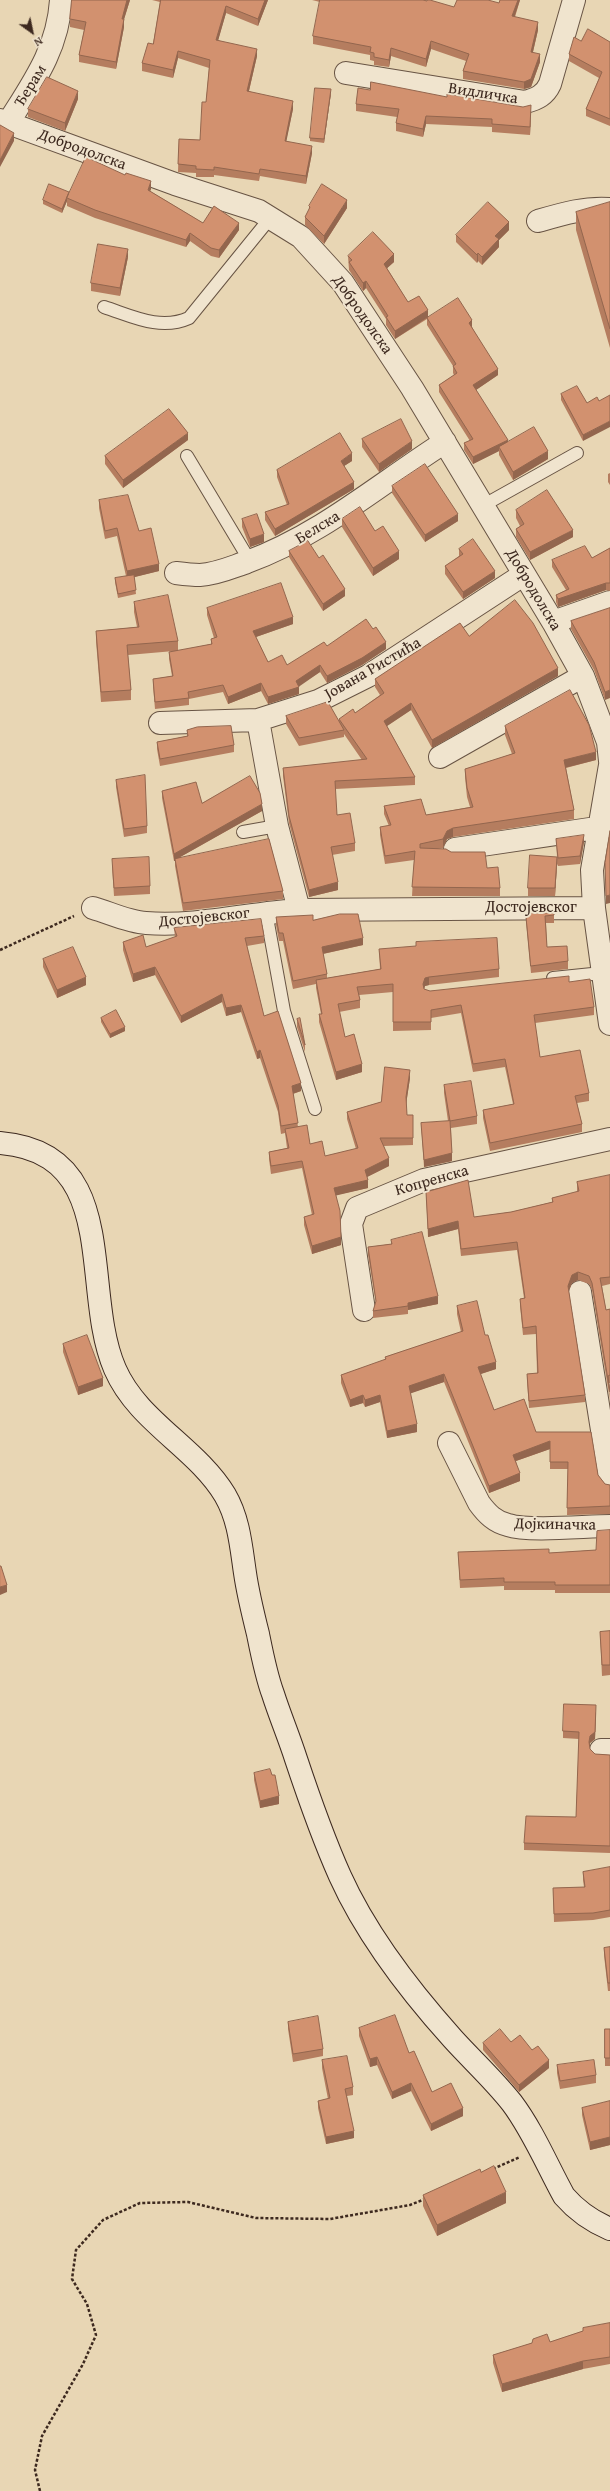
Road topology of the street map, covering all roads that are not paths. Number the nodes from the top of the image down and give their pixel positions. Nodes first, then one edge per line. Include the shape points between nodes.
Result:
1 (61, 0) edge
2 (574, 0) edge
3 (346, 73) dead end
4 (4, 122) edge
5 (610, 209) edge
6 (271, 217) junction
7 (538, 221) dead end
8 (104, 308) dead end
9 (445, 442) junction
10 (577, 453) dead end
11 (187, 456) dead end
12 (484, 505) junction
13 (250, 561) junction
14 (176, 573) dead end
15 (523, 575) junction
16 (610, 602) edge
17 (553, 622) junction
18 (583, 676) junction
19 (258, 720) junction
20 (160, 723) dead end
21 (440, 757) dead end
22 (610, 761) edge
23 (610, 765) edge
24 (278, 826) junction
25 (605, 826) edge
26 (243, 832) dead end
27 (455, 849) dead end
28 (93, 908) road end
29 (594, 908) junction
30 (299, 910) junction
31 (266, 912) junction
32 (602, 973) junction
33 (540, 980) edge
34 (610, 1024) edge
35 (316, 1109) dead end
36 (610, 1139) edge
37 (0, 1143) edge
38 (580, 1292) dead end
39 (364, 1310) dead end
40 (449, 1443) dead end
41 (610, 1480) edge
42 (610, 1526) edge
43 (610, 2229) edge

1 - 4 street, Ђерам via 48,59
2 - 3 street, Видличка via 550,84 547,90 534,100 525,102
4 - 6 street, Добродолска
5 - 7 street via 593,208 569,212
6 - 8 lane via 189,318 176,324 157,324
6 - 9 street, Добродолска via 301,237 342,283
9 - 12 street, Добродолска
9 - 13 street, Белска via 405,467 322,527 291,544
10 - 12 lane
11 - 13 lane
12 - 15 street, Добродолска
13 - 14 street, Белска via 216,573
15 - 17 street, Добродолска
15 - 19 street, Јована Ристића via 344,690 289,712
16 - 17 street
17 - 18 street, Добродолска
18 - 21 street
18 - 22 street, Добродолска via 608,742
19 - 20 street, Јована Ристића
19 - 24 street
23 - 25 street
24 - 26 lane
24 - 30 street
25 - 27 street
25 - 29 street via 592,870
28 - 31 street, Достојевског via 145,923 182,924
29 - 30 street, Достојевског
29 - 32 street
30 - 31 street, Достојевског
31 - 35 lane via 284,1011
32 - 33 lane
32 - 34 street
36 - 39 street, Копренска via 424,1180 358,1208 350,1224
37 - 43 street via 17,1144 38,1151 54,1160 77,1186 90,1223 105,1344 116,1371 127,1391 143,1411 211,1476 225,1496 235,1518 251,1608 272,1692 305,1788 340,1876 382,1950 429,2012 514,2106 564,2196 575,2209
38 - 41 street
40 - 42 street, Дојкиначка via 479,1503 500,1522 517,1527

